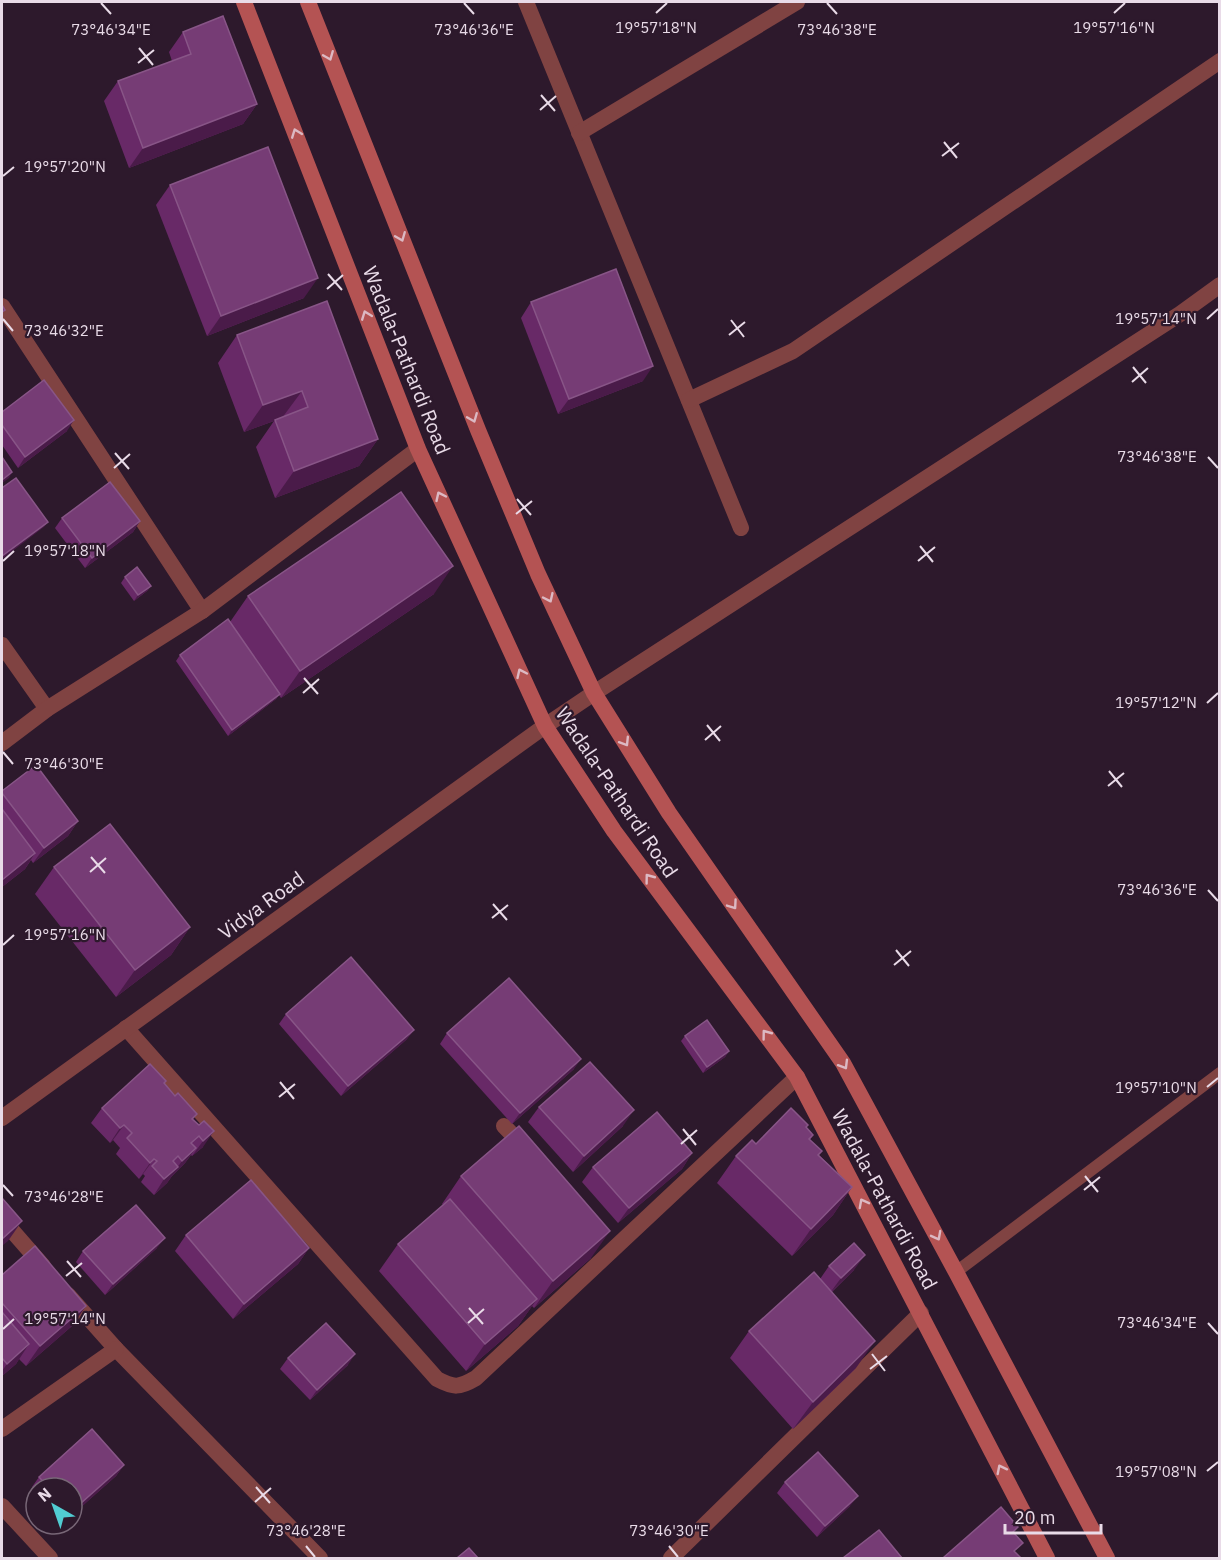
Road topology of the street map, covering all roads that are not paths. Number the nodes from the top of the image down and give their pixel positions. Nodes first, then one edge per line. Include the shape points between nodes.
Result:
1 (244, 2) edge
2 (308, 2) edge
3 (526, 2) edge
4 (797, 2) edge
5 (1220, 61) edge
6 (579, 133) junction
7 (1220, 285) edge
8 (2, 306) edge
9 (688, 400) junction
10 (418, 449) junction
11 (741, 528) dead end
12 (202, 611) junction
13 (2, 645) edge
14 (594, 693) junction
15 (47, 709) junction
16 (545, 726) junction
17 (2, 743) edge
18 (126, 1028) junction
19 (1220, 1073) edge
20 (797, 1077) junction
21 (2, 1118) edge
22 (504, 1126) dead end
23 (536, 1160) edge
24 (2, 1219) edge
25 (956, 1272) junction
26 (921, 1312) junction
27 (116, 1349) junction
28 (2, 1429) edge
29 (2, 1506) edge
30 (50, 1558) edge
31 (320, 1558) edge
32 (671, 1558) edge
33 (1047, 1558) edge
34 (1107, 1558) edge

10 -> 1 main road, Wadala-Pathardi Road
2 -> 14 main road, Wadala-Pathardi Road via 487,453
3 - 6 street
4 - 6 street
5 - 9 street via 793,351
6 - 9 street
7 - 14 street, Vidya Road
8 - 12 street
9 - 11 street
10 - 12 street
16 -> 10 main road, Wadala-Pathardi Road
12 - 15 street
13 - 15 street
14 - 16 street, Vidya Road
14 -> 25 main road, Wadala-Pathardi Road via 669,813 843,1063
15 - 17 street
16 - 18 street, Vidya Road
20 -> 16 main road, Wadala-Pathardi Road via 614,831
18 - 20 street via 437,1379 454,1387 476,1378 612,1242
18 - 21 street, Vidya Road
19 - 25 lane
26 -> 20 main road, Wadala-Pathardi Road
22 - 23 street
24 - 27 street
25 - 34 main road, Wadala-Pathardi Road
26 - 32 street
33 -> 26 main road, Wadala-Pathardi Road
27 - 28 street
27 - 31 street
29 - 30 street

